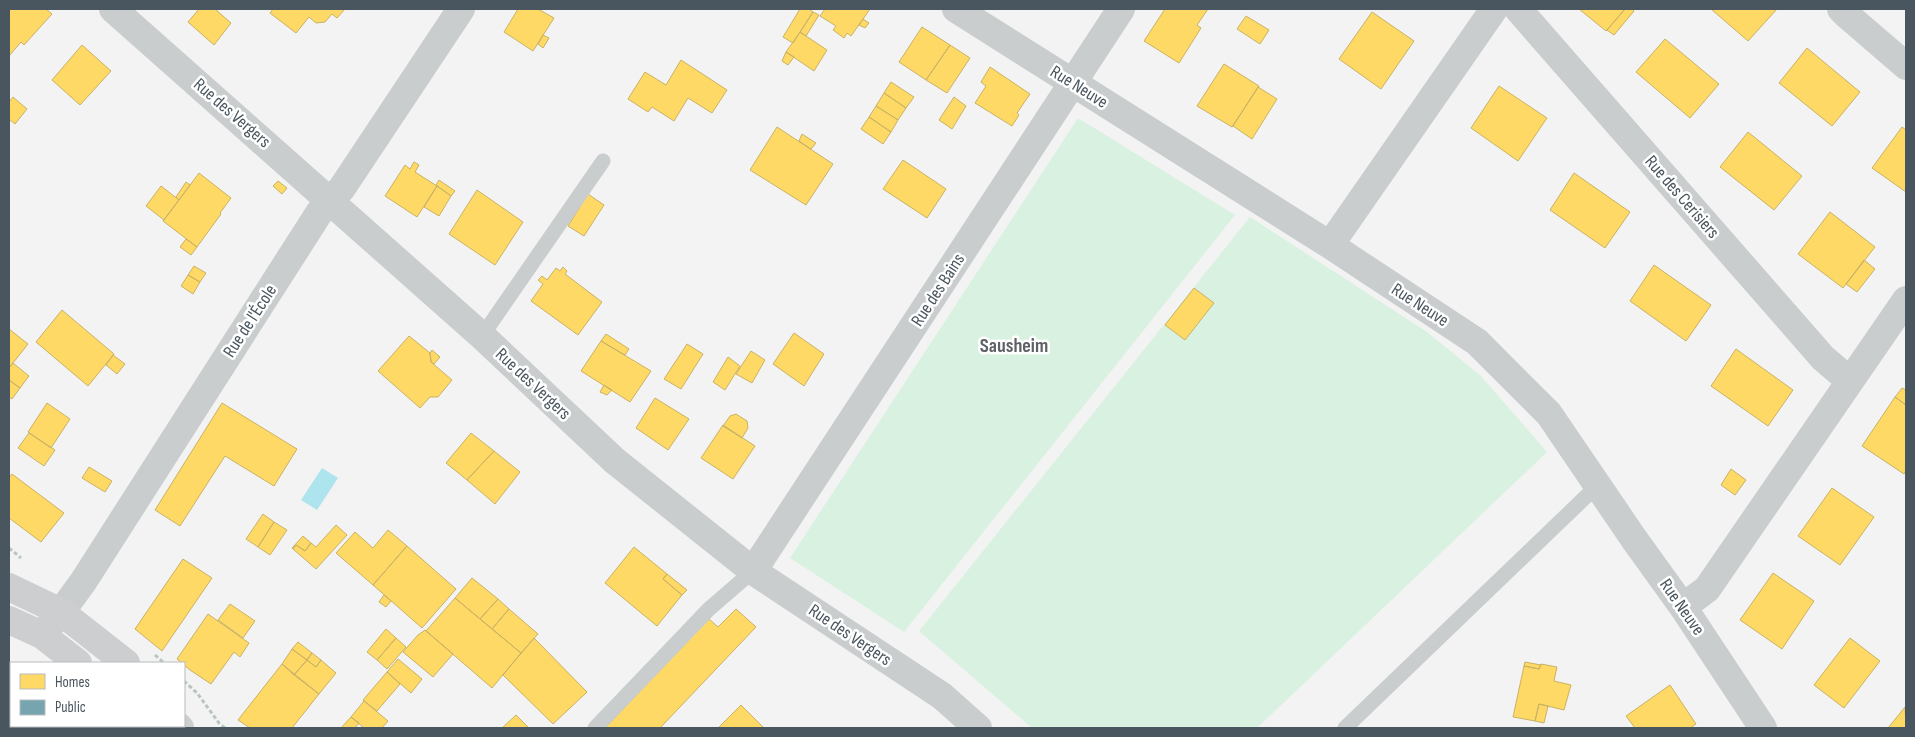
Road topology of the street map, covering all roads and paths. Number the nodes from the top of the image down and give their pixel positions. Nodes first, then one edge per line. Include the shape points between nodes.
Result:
1 (114, 9) edge
2 (461, 9) edge
3 (956, 9) edge
4 (1122, 9) edge
5 (1494, 9) edge
6 (1518, 9) edge
7 (1841, 9) edge
8 (1906, 66) edge
9 (1073, 83) junction
10 (603, 161) dead end
11 (331, 200) junction
12 (1330, 245) junction
13 (1906, 300) edge
14 (482, 336) junction
15 (1850, 381) junction
16 (1598, 485) junction
17 (753, 571) junction
18 (13, 599) edge
19 (1683, 607) junction
20 (61, 612) junction
21 (9, 620) edge
22 (42, 635) junction
23 (77, 662) edge
24 (125, 662) edge
25 (185, 682) edge
26 (225, 728) edge
27 (595, 728) edge
28 (978, 728) edge
29 (1345, 728) edge
30 (1763, 728) edge

1 - 11 street, Rue des Vergers
2 - 11 street, Rue de l'École
3 - 9 street, Rue Neuve
4 - 9 street, Rue des Bains
5 - 12 street
6 - 15 street, Rue des Cerisiers via 1823,358
7 - 8 street
9 - 12 street, Rue Neuve
9 - 17 street, Rue des Bains
10 - 14 lane
11 - 14 street, Rue des Vergers
11 - 20 street, Rue de l'École via 319,213
12 - 16 street, Rue Neuve via 1477,342 1549,414
13 - 15 street
14 - 17 street, Rue des Vergers via 614,461
15 - 19 street via 1707,589
16 - 19 street, Rue Neuve
16 - 29 lane
17 - 27 lane via 709,609
17 - 28 street, Rue des Vergers via 942,696
18 - 20 main road
19 - 30 street, Rue Neuve
20 - 22 street, Rue de l'École
20 - 24 main road
21 - 22 main road
22 - 23 main road
25 - 26 path via 198,693

